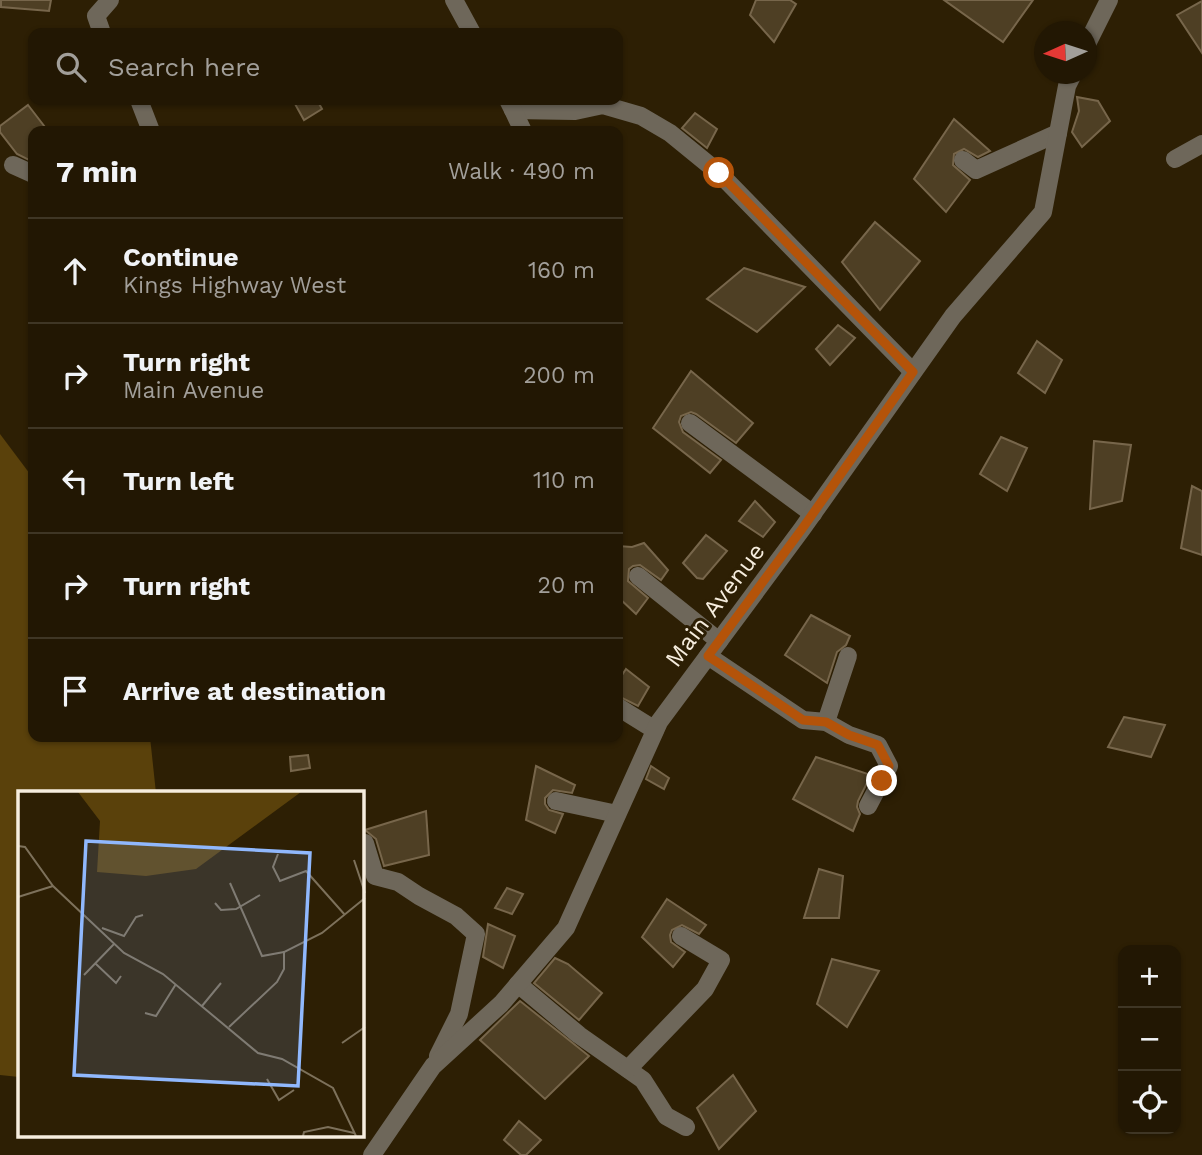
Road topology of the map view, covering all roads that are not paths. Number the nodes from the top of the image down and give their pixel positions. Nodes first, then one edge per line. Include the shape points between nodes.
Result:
1 (110, 0) edge
2 (454, 0) edge
3 (1109, 0) edge
4 (1097, 25) edge
5 (100, 28) edge
6 (469, 28) edge
7 (1069, 84) edge
8 (141, 105) edge
9 (510, 105) edge
10 (149, 126) edge
11 (520, 126) edge
12 (1058, 133) junction
13 (1202, 144) edge
14 (1175, 159) dead end
15 (963, 160) dead end
16 (13, 165) dead end
17 (28, 172) edge
18 (913, 372) junction
19 (690, 423) dead end
20 (813, 514) junction
21 (638, 576) dead end
22 (719, 640) junction
23 (708, 656) junction
24 (848, 656) dead end
25 (623, 709) edge
26 (826, 722) junction
27 (655, 730) junction
28 (556, 801) dead end
29 (868, 806) dead end
30 (617, 814) junction
31 (365, 843) dead end
32 (681, 936) dead end
33 (518, 984) junction
34 (433, 1066) junction
35 (628, 1069) junction
36 (686, 1127) dead end
37 (372, 1155) edge

1 - 5 street via 96,16
2 - 6 street
3 - 4 street
7 - 12 street, Main Avenue
8 - 10 street
9 - 11 street
9 - 18 street via 575,111 603,105 641,116 670,133 719,173
12 - 15 street via 976,170
12 - 18 street, Main Avenue via 1043,212 953,316
13 - 14 street
16 - 17 street
18 - 20 street, Main Avenue
19 - 20 street
20 - 22 street, Main Avenue
21 - 22 street
22 - 23 street, Main Avenue
23 - 26 street via 803,720
23 - 27 street, Main Avenue
24 - 26 street
25 - 27 street
26 - 29 street via 878,745 889,766
27 - 30 street, Main Avenue
28 - 30 street
30 - 33 street, Main Avenue via 566,928
31 - 34 street via 375,876 398,881 456,916 476,934 459,1014
32 - 35 street via 721,960 705,989
33 - 34 street, Main Avenue
33 - 35 street
34 - 37 street, Main Avenue
35 - 36 street via 643,1080 667,1116

